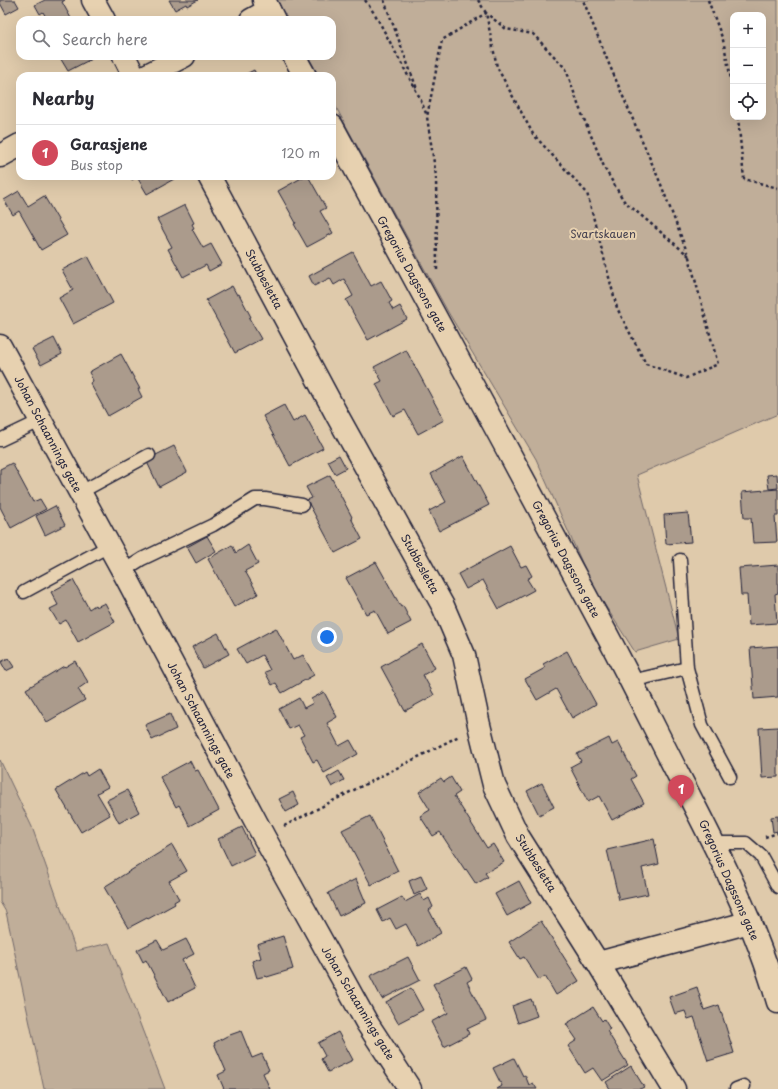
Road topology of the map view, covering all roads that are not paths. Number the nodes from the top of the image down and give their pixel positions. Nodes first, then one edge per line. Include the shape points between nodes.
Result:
1 (93, 0) edge
2 (102, 16) edge
3 (129, 60) edge
4 (176, 60) edge
5 (296, 60) edge
6 (143, 72) edge
7 (153, 72) edge
8 (303, 72) edge
9 (336, 133) edge
10 (16, 147) edge
11 (0, 156) edge
12 (211, 180) edge
13 (0, 346) edge
14 (40, 421) junction
15 (0, 440) edge
16 (149, 455) dead end
17 (79, 493) junction
18 (302, 505) dead end
19 (109, 546) junction
20 (680, 560) dead end
21 (123, 571) junction
22 (24, 592) dead end
23 (687, 668) junction
24 (631, 681) junction
25 (730, 777) dead end
26 (714, 843) junction
27 (778, 886) edge
28 (750, 922) junction
29 (598, 963) junction
30 (774, 974) edge
31 (778, 1002) edge
32 (410, 1089) edge
33 (674, 1089) edge

1 - 2 street
3 - 6 street
4 - 7 street
5 - 8 street
9 - 24 street, Gregorius Dagssons gate
10 - 11 street
12 - 29 street, Stubbesletta via 443,606 464,655 494,785 518,836
13 - 14 street, Johan Schaannings gate
14 - 15 lane
14 - 17 street, Johan Schaannings gate
16 - 17 lane
17 - 19 street, Johan Schaannings gate
18 - 21 lane via 265,498 255,499 213,525 142,559
19 - 21 street, Johan Schaannings gate
19 - 22 lane
20 - 23 lane
21 - 32 street, Johan Schaannings gate via 264,837 364,1017
23 - 24 lane
23 - 25 lane via 702,725
24 - 26 street, Gregorius Dagssons gate
26 - 27 lane via 746,843 761,856
26 - 28 street, Gregorius Dagssons gate
28 - 29 street
28 - 30 street, Gregorius Dagssons gate
29 - 33 street, Stubbesletta
30 - 31 street, Gregorius Dagssons gate

